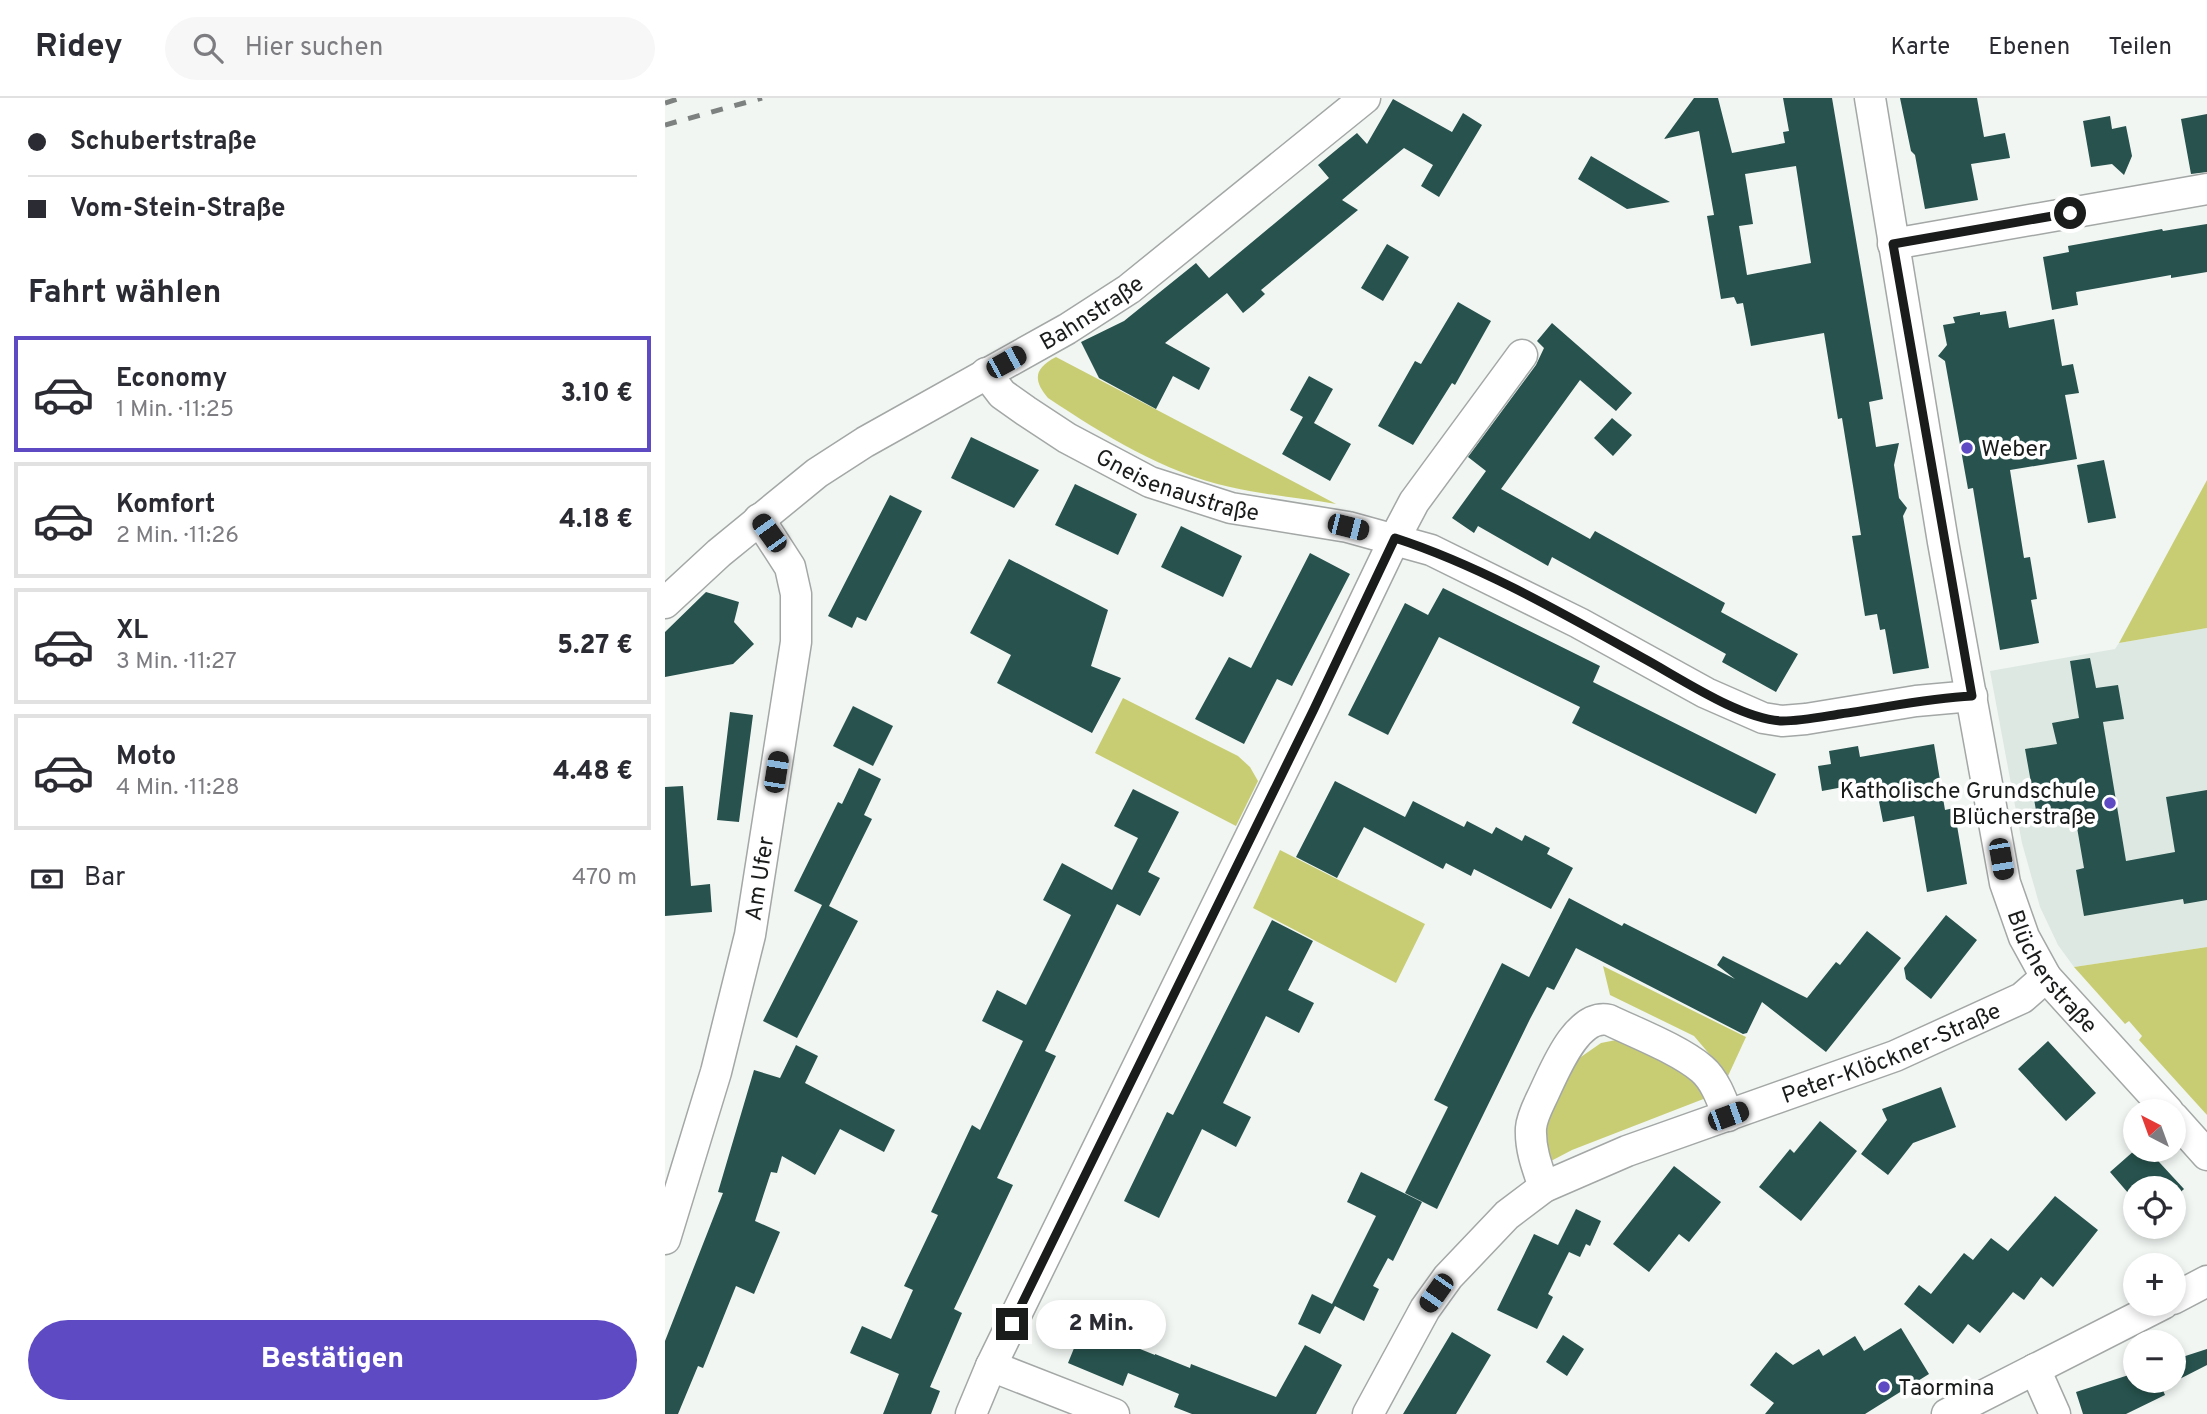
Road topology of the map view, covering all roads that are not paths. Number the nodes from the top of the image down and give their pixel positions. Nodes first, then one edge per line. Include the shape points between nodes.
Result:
1 (1365, 98) edge
2 (1870, 98) edge
3 (2207, 189) edge
4 (1893, 244) junction
5 (1522, 355) dead end
6 (986, 373) junction
7 (759, 519) junction
8 (1395, 538) junction
9 (665, 603) edge
10 (1972, 696) junction
11 (2046, 977) junction
12 (2157, 1099) edge
13 (1728, 1116) junction
14 (2186, 1132) edge
15 (2207, 1155) edge
16 (1544, 1187) junction
17 (665, 1239) edge
18 (2207, 1281) edge
19 (2186, 1292) edge
20 (2139, 1316) edge
21 (991, 1366) junction
22 (2035, 1369) junction
23 (971, 1414) edge
24 (1114, 1414) edge
25 (1368, 1414) edge
26 (1947, 1414) edge
27 (2055, 1414) edge

1 - 6 street, Bahnstraße via 1129,289
2 - 4 street, Blücherstraße
3 - 4 street
4 - 10 street, Blücherstraße
5 - 8 street via 1414,502
6 - 7 street, Bahnstraße via 865,442
6 - 8 street, Gneisenaustraße via 1002,394 1026,411 1150,482 1231,509
7 - 9 street, Bahnstraße
7 - 17 street, Am Ufer via 790,567 796,594 796,642 747,947 716,1072
8 - 10 street, Gneisenaustraße via 1460,563 1763,718 1806,719
8 - 21 street
10 - 11 street, Blücherstraße via 2005,883 2024,937
11 - 12 street, Blücherstraße
11 - 13 street, Peter-Klöckner-Straße via 2022,998 1895,1056
13 - 16 street, Peter-Klöckner-Straße via 1627,1151
13 - 16 street via 1712,1082 1690,1060 1609,1020 1595,1021 1568,1045 1532,1119 1533,1157
14 - 15 street
16 - 25 street, Peter-Klöckner-Straße via 1507,1215 1448,1277 1425,1309
18 - 19 street
20 - 22 street
21 - 23 street
21 - 24 street
22 - 26 street
22 - 27 street

